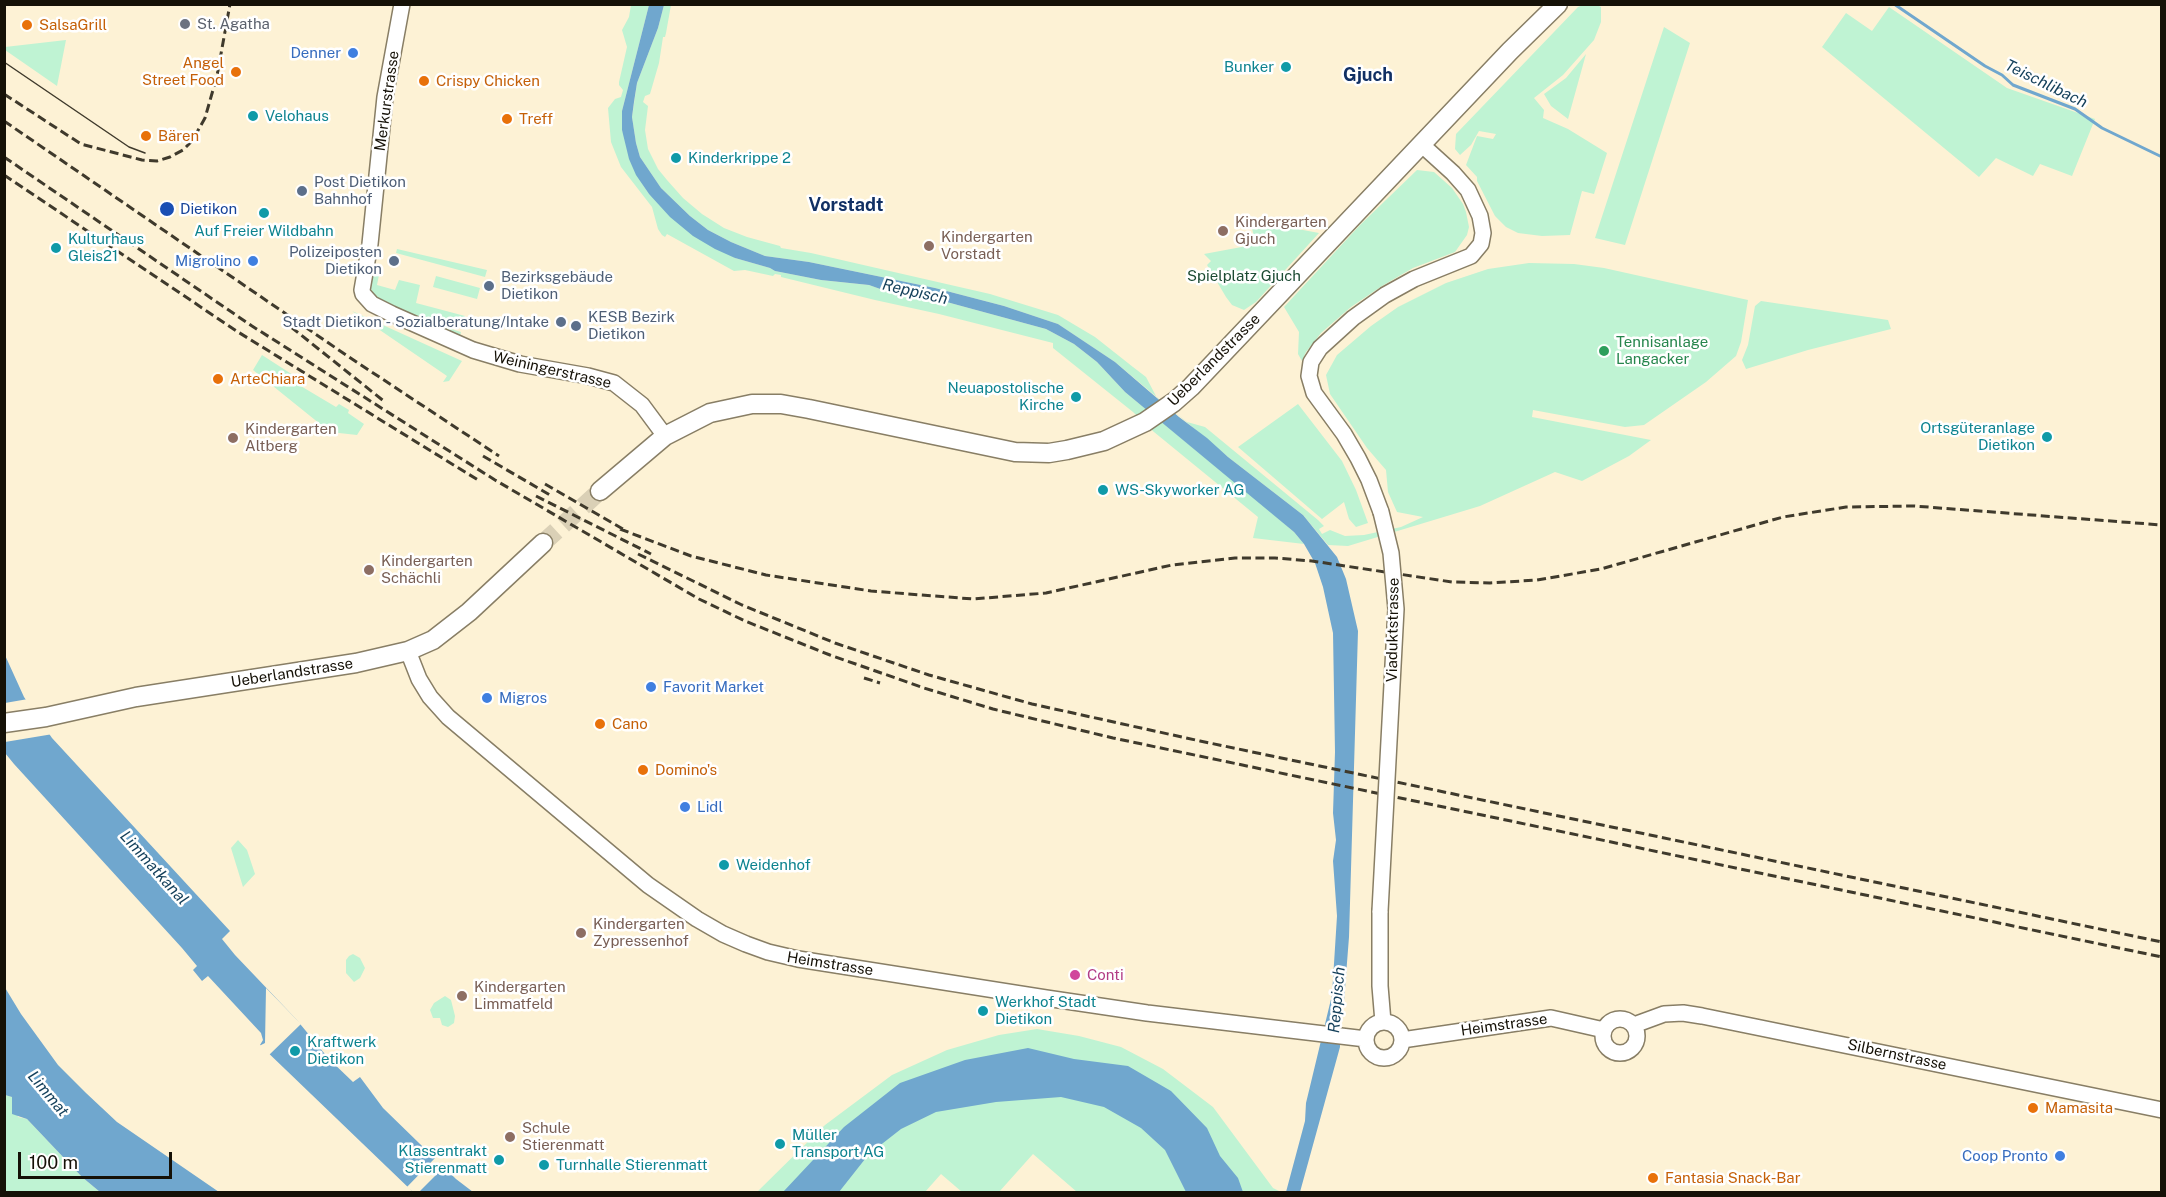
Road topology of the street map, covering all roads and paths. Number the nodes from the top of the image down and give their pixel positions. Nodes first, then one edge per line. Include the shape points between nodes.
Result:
1 (402, 4) edge
2 (1558, 4) edge
3 (1421, 144) junction
4 (362, 290) joint
5 (665, 436) junction
6 (600, 491) tunnel mouth
7 (543, 543) tunnel mouth
8 (408, 651) junction
9 (4, 723) edge
10 (1383, 1022) junction
11 (1634, 1025) junction
12 (1604, 1030) junction
13 (1359, 1038) junction
14 (1402, 1040) junction
15 (2162, 1110) edge

1 - 4 street, Merkurstrasse via 385,97
2 - 3 main road, Ueberlandstrasse
3 - 5 main road, Ueberlandstrasse via 1174,402 1145,422 1104,441 1049,453 1015,452 781,404 752,404 710,413
3 - 10 street, Viaduktstrasse, bridge via 1461,181 1473,199 1482,224 1481,244 1471,256 1414,279 1371,304 1326,341 1311,362 1309,376 1311,387 1369,480 1391,553 1396,609 1380,912
4 - 5 street, Weiningerstrasse via 372,304 473,350 614,383 642,405
5 - 6 main road, Ueberlandstrasse
7 - 8 main road, Ueberlandstrasse via 460,619 433,640
8 - 9 main road, Ueberlandstrasse
8 - 13 street, Heimstrasse via 419,679 448,717 648,885 738,941 798,959 1147,1013
10 - 13 street
10 - 14 street via 1398,1029
11 - 12 street via 1618,1019
11 - 12 street via 1635,1043 1621,1052 1605,1043
11 - 15 street, Silbernstrasse via 1664,1014 1702,1016
12 - 14 street, Heimstrasse via 1551,1018
13 - 14 street via 1380,1058 1398,1052

